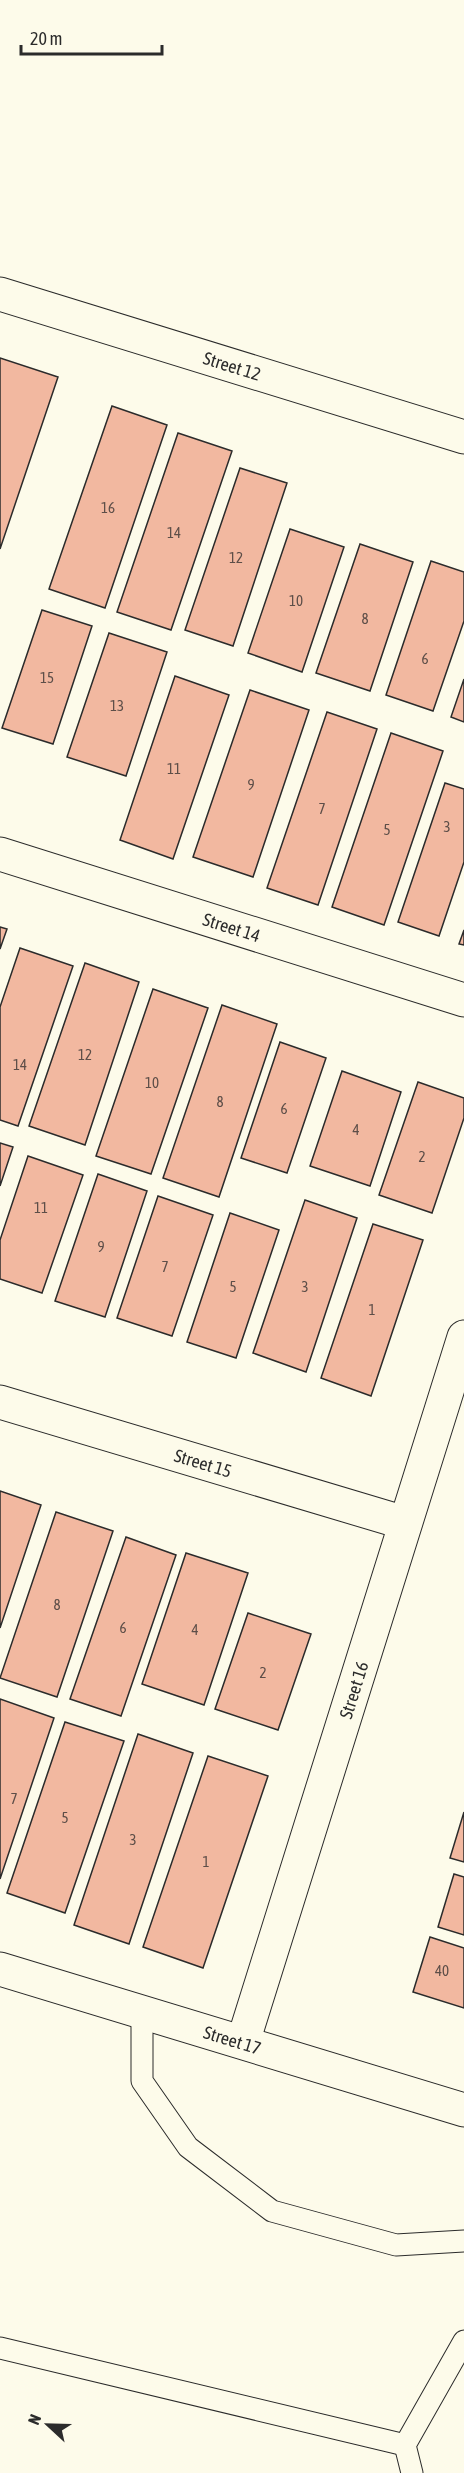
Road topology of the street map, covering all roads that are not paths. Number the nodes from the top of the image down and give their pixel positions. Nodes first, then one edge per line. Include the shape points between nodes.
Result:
1 (0, 294) edge
2 (464, 437) edge
3 (0, 854) edge
4 (464, 1000) edge
5 (464, 1336) edge
6 (0, 1402) edge
7 (405, 1523) junction
8 (0, 1969) edge
9 (142, 2012) junction
10 (243, 2042) junction
11 (464, 2110) edge
12 (464, 2241) edge
13 (464, 2340) edge
14 (0, 2348) edge
15 (405, 2445) junction
16 (412, 2473) edge

1 - 2 street, Street 12
3 - 4 street, Street 14
5 - 7 street, Street 16
6 - 7 street, Street 15
7 - 10 street, Street 16
8 - 9 street, Street 17
9 - 10 street, Street 17
9 - 12 lane via 142,2081 188,2147 272,2211 396,2245
10 - 11 street, Street 17
13 - 15 lane
14 - 15 lane
15 - 16 lane

